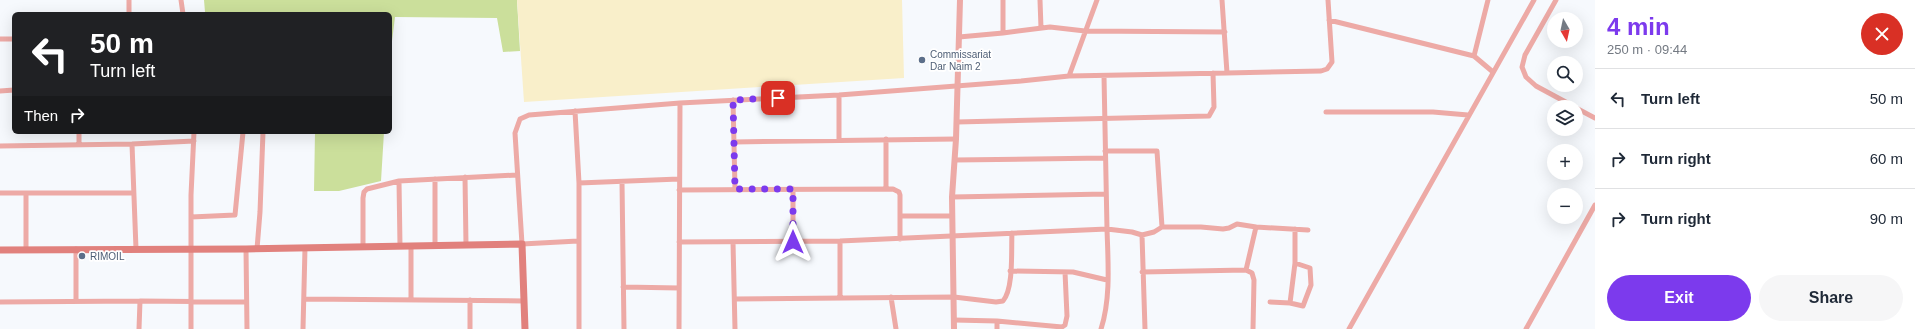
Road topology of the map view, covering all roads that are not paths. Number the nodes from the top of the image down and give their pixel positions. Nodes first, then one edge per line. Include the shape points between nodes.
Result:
1 (129, 0) edge
2 (181, 0) edge
3 (960, 0) edge
4 (1003, 0) edge
5 (1040, 0) edge
6 (1097, 0) edge
7 (1222, 0) edge
8 (1328, 0) edge
9 (1488, 0) edge
10 (1534, 0) edge
11 (1556, 0) edge
12 (129, 12) edge
13 (183, 12) edge
14 (1329, 20) junction
15 (1041, 28) junction
16 (1084, 31) junction
17 (1225, 32) junction
18 (1003, 33) junction
19 (959, 37) junction
20 (0, 39) edge
21 (12, 39) edge
22 (1474, 56) junction
23 (1493, 72) junction
24 (1213, 73) junction
25 (1227, 73) junction
26 (1069, 76) junction
27 (1104, 76) junction
28 (957, 86) junction
29 (0, 90) edge
30 (12, 90) edge
31 (839, 95) junction
32 (733, 100) junction
33 (1563, 100) edge
34 (680, 103) junction
35 (575, 111) junction
36 (1583, 111) edge
37 (1326, 112) dead end
38 (1468, 115) junction
39 (1105, 118) junction
40 (1595, 118) edge
41 (957, 122) junction
42 (79, 134) edge
43 (194, 134) edge
44 (243, 134) edge
45 (263, 134) edge
46 (886, 139) junction
47 (956, 139) junction
48 (839, 140) junction
49 (194, 141) junction
50 (734, 142) junction
51 (79, 144) junction
52 (132, 144) junction
53 (0, 146) edge
54 (1105, 151) junction
55 (1105, 158) junction
56 (955, 160) junction
57 (517, 175) junction
58 (464, 177) junction
59 (435, 179) junction
60 (680, 179) junction
61 (399, 181) junction
62 (622, 182) junction
63 (579, 183) junction
64 (735, 189) junction
65 (793, 189) junction
66 (886, 189) junction
67 (680, 190) junction
68 (26, 193) junction
69 (133, 193) junction
70 (0, 194) edge
71 (1106, 194) junction
72 (952, 197) junction
73 (1595, 205) edge
74 (900, 216) junction
75 (952, 216) junction
76 (191, 217) junction
77 (1162, 227) junction
78 (1256, 227) junction
79 (1107, 229) junction
80 (1294, 229) junction
81 (1308, 230) dead end
82 (1012, 233) junction
83 (1142, 235) junction
84 (953, 236) junction
85 (900, 239) junction
86 (578, 241) junction
87 (840, 241) junction
88 (679, 242) junction
89 (733, 242) junction
90 (793, 242) junction
91 (522, 244) junction
92 (435, 245) junction
93 (466, 245) junction
94 (400, 246) junction
95 (411, 246) junction
96 (363, 247) junction
97 (305, 248) junction
98 (76, 249) junction
99 (136, 249) junction
100 (191, 249) junction
101 (246, 249) junction
102 (256, 249) junction
103 (0, 250) edge
104 (26, 250) junction
105 (1295, 263) junction
106 (1246, 270) junction
107 (1010, 271) junction
108 (1065, 272) junction
109 (1142, 272) junction
110 (1107, 280) junction
111 (623, 287) junction
112 (679, 288) junction
113 (890, 297) junction
114 (954, 297) junction
115 (840, 298) junction
116 (304, 299) junction
117 (735, 299) junction
118 (191, 300) junction
119 (411, 300) junction
120 (470, 300) junction
121 (76, 301) junction
122 (140, 301) junction
123 (524, 301) junction
124 (0, 302) edge
125 (246, 302) junction
126 (1270, 302) dead end
127 (1290, 303) junction
128 (954, 320) junction
129 (997, 321) junction
130 (139, 329) edge
131 (191, 329) edge
132 (247, 329) edge
133 (303, 329) edge
134 (470, 329) edge
135 (526, 329) edge
136 (579, 329) edge
137 (624, 329) edge
138 (679, 329) edge
139 (735, 329) edge
140 (896, 329) edge
141 (954, 329) edge
142 (997, 329) edge
143 (1101, 329) edge
144 (1145, 329) edge
145 (1253, 329) edge
146 (1349, 329) edge
147 (1526, 329) edge

1 - 12 street
2 - 13 street
3 - 19 street
4 - 18 street
5 - 15 street
6 - 16 street
7 - 17 street
8 - 14 street
9 - 22 street
10 - 23 street
11 - 33 street via 1525,55 1522,67 1526,77 1536,86
14 - 22 street
14 - 25 street via 1332,62 1327,69
15 - 16 street
15 - 18 street
16 - 17 street
16 - 26 street
17 - 25 street
18 - 19 street
19 - 28 street
20 - 21 street
22 - 23 street
23 - 38 street
24 - 25 street
24 - 27 street
24 - 39 street via 1214,107 1209,116
26 - 27 street
26 - 28 street
27 - 39 street
28 - 31 street
28 - 41 street
29 - 30 street
31 - 32 street
31 - 48 street
32 - 34 street
32 - 50 street
34 - 35 street
34 - 60 street
35 - 57 street via 529,115 520,119 515,133
35 - 63 street
36 - 40 street
37 - 38 street via 1433,112
38 - 146 street
39 - 41 street
39 - 54 street
41 - 47 street
42 - 51 street
43 - 49 street
44 - 76 street via 235,215
45 - 102 street
46 - 47 street
46 - 48 street
46 - 66 street
47 - 56 street
48 - 50 street
49 - 52 street
49 - 76 street
50 - 64 street
51 - 52 street
51 - 53 street
52 - 69 street
54 - 55 street
54 - 77 street via 1158,151
55 - 56 street
55 - 71 street
56 - 72 street
57 - 58 street
57 - 91 street
58 - 59 street
58 - 93 street
59 - 61 street
59 - 92 street
60 - 62 street
60 - 67 street
61 - 94 street
61 - 96 street via 364,192
62 - 63 street
62 - 111 street
63 - 86 street
64 - 65 street
64 - 67 street
65 - 66 street
65 - 90 street
66 - 74 street via 899,192
67 - 88 street
68 - 69 street
68 - 70 street
68 - 104 street
69 - 99 street
71 - 72 street
71 - 79 street
72 - 75 street
73 - 147 street
74 - 75 street
74 - 85 street
75 - 84 street
76 - 100 street
77 - 78 street via 1201,226 1223,229 1237,224
77 - 83 street
78 - 80 street
78 - 106 street
79 - 82 street
79 - 83 street
79 - 110 street
80 - 81 street
80 - 105 street
82 - 84 street
82 - 107 street
83 - 109 street
84 - 85 street
84 - 114 street
85 - 87 street
86 - 91 street
86 - 136 street
87 - 90 street
87 - 115 street
88 - 89 street
88 - 112 street
89 - 90 street
89 - 117 street
91 - 93 main road
91 - 123 main road
92 - 93 main road
92 - 95 main road
94 - 95 main road
94 - 96 main road
95 - 119 street
96 - 97 main road
97 - 102 main road
97 - 116 street
98 - 99 main road
98 - 104 main road
98 - 121 street
99 - 100 main road
100 - 101 main road
100 - 118 street
101 - 102 main road
101 - 125 street
103 - 104 main road
105 - 127 street
105 - 127 street via 1310,268 1311,285 1303,306
106 - 109 street
106 - 145 street via 1254,275
107 - 108 street
107 - 114 street via 1010,285 1003,301
108 - 110 street
108 - 129 street via 1065,325 1062,327
109 - 144 street
110 - 143 street via 1106,312
111 - 112 street
111 - 137 street
112 - 138 street
113 - 114 street
113 - 115 street
113 - 140 street
114 - 128 street
115 - 117 street
116 - 119 street
116 - 133 street
117 - 139 street
118 - 122 street
118 - 125 street
118 - 131 street
119 - 120 street
120 - 123 street
120 - 134 street
121 - 122 street
121 - 124 street
122 - 130 street
123 - 135 main road
125 - 132 street
126 - 127 street
128 - 129 street
128 - 141 street
129 - 142 street

